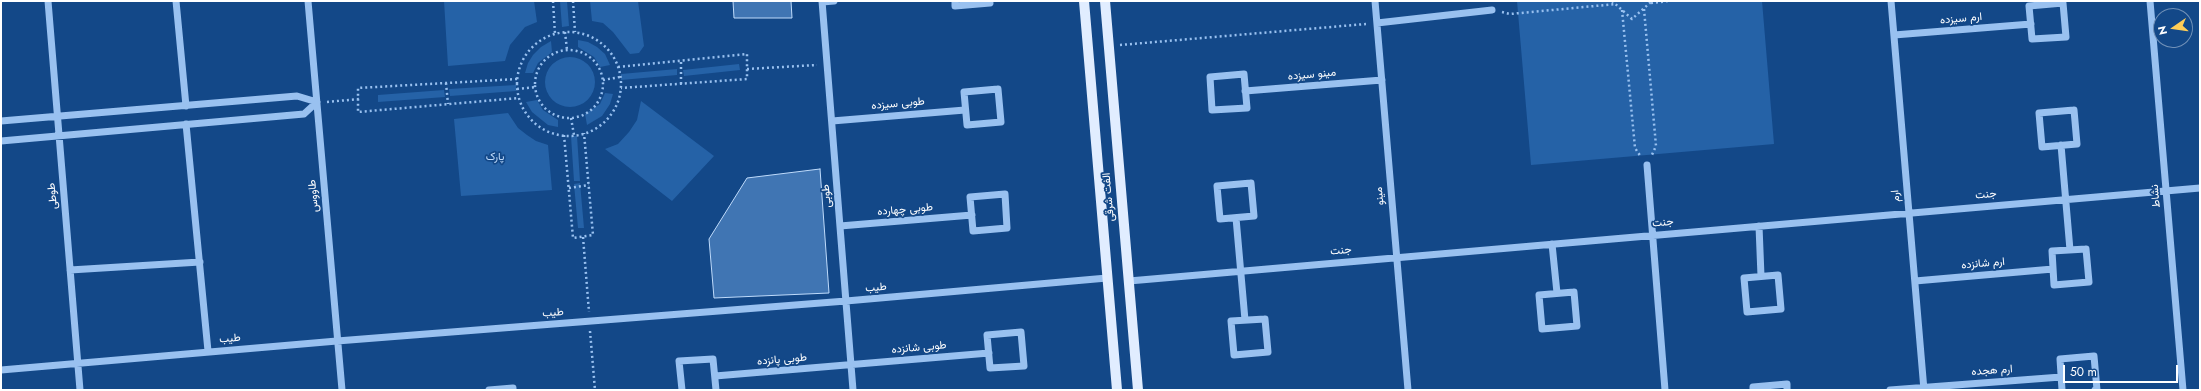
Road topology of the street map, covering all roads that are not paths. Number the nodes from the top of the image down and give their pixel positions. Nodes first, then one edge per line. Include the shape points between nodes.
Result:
1 (48, 1) edge
2 (176, 1) edge
3 (308, 1) edge
4 (834, 1) edge
5 (955, 1) edge
6 (990, 1) edge
7 (1084, 1) edge
8 (1105, 1) edge
9 (1375, 1) edge
10 (1891, 1) edge
11 (2150, 1) edge
12 (822, 2) edge
13 (1492, 10) road end
14 (1377, 23) junction
15 (2031, 24) junction
16 (1894, 35) junction
17 (1382, 80) junction
18 (1245, 92) junction
19 (317, 102) junction
20 (186, 106) junction
21 (965, 110) junction
22 (57, 117) junction
23 (1, 121) edge
24 (832, 121) junction
25 (186, 124) junction
26 (59, 136) junction
27 (1, 141) edge
28 (2061, 145) junction
29 (1647, 165) road end
30 (2200, 188) edge
31 (2166, 191) junction
32 (2065, 199) junction
33 (1909, 213) junction
34 (972, 215) junction
35 (1236, 218) junction
36 (840, 226) junction
37 (1759, 226) junction
38 (1652, 235) junction
39 (1552, 244) junction
40 (2070, 250) junction
41 (1397, 257) junction
42 (200, 262) junction
43 (2053, 269) junction
44 (70, 270) junction
45 (1241, 271) junction
46 (1761, 276) junction
47 (1107, 278) junction
48 (1129, 281) junction
49 (1914, 281) junction
50 (1557, 293) junction
51 (846, 302) junction
52 (1246, 320) junction
53 (338, 341) junction
54 (208, 352) junction
55 (989, 353) junction
56 (77, 362) junction
57 (851, 365) junction
58 (1, 370) edge
59 (715, 376) junction
60 (2061, 377) junction
61 (1923, 388) edge
62 (80, 390) edge
63 (342, 390) edge
64 (489, 390) edge
65 (513, 390) edge
66 (682, 390) edge
67 (716, 390) edge
68 (853, 390) edge
69 (1117, 390) edge
70 (1138, 390) edge
71 (1408, 390) edge
72 (1665, 390) edge
73 (1753, 390) edge
74 (1787, 390) edge
75 (1890, 390) edge
76 (2062, 390) edge
77 (2095, 390) edge
78 (2183, 390) edge

1 - 22 street, طوطی
2 - 20 street
3 - 19 street, طاووس
4 - 12 street
5 - 6 street via 955,6
7 - 47 main road, الفت شرقی
8 - 48 main road, الفت شرقی
9 - 14 street, مینو
10 - 16 street, ارم
11 - 31 street, نشاط
12 - 24 street, طوبی
13 - 14 street
14 - 17 street, مینو
15 - 15 street via 2032,40 2066,37 2063,3 2029,6
15 - 16 street, ارم سیزده
16 - 33 street, ارم
17 - 18 street, مینو سیزده
17 - 41 street, مینو
18 - 18 street via 1244,74 1210,77 1212,110 1246,108
19 - 20 street via 297,96
19 - 25 street via 304,114
19 - 53 street, طاووس
20 - 22 street
21 - 21 street via 967,125 1001,122 998,89 964,92
21 - 24 street, طوبی سیزده
22 - 23 street
22 - 26 street, طوطی
24 - 36 street, طوبی
25 - 26 street
25 - 42 street
26 - 27 street
26 - 44 street, طوطی
28 - 28 street via 2042,147 2039,113 2074,110 2076,144
28 - 32 street
29 - 38 street
30 - 31 street, جنت
31 - 32 street, جنت
31 - 78 street, نشاط
32 - 33 street, جنت
32 - 40 street
33 - 37 street, جنت
33 - 49 street, ارم
34 - 34 street via 973,231 1007,228 1005,194 970,197
34 - 36 street, طوبی چهارده
35 - 35 street via 1254,216 1251,183 1217,186 1220,219
35 - 45 street
36 - 51 street, طوبی
37 - 38 street, جنت
37 - 46 street
38 - 39 street, جنت
38 - 72 street
39 - 41 street, جنت
39 - 50 street
40 - 43 street via 2052,251
40 - 43 street via 2086,249 2089,282 2054,285
41 - 45 street, جنت
41 - 71 street, مینو
42 - 44 street
42 - 54 street
43 - 49 street, ارم شانزده
44 - 56 street, طوطی
45 - 48 street, جنت
45 - 52 street
46 - 46 street via 1744,278 1747,312 1781,309 1778,275
47 - 51 street, طیب
47 - 69 main road, الفت شرقی
48 - 70 main road, الفت شرقی
49 - 61 street, ارم
50 - 50 street via 1540,295 1542,329 1576,326 1574,292
51 - 53 street, طیب
51 - 57 street, طوبی
52 - 52 street via 1231,321 1234,355 1268,352 1266,319
53 - 54 street, طیب
53 - 63 street, طاووس
54 - 56 street, طیب
55 - 55 street via 990,368 1024,366 1022,332 987,335
55 - 57 street, طوبی شانزده
56 - 58 street, طیب
56 - 62 street, طوطی
57 - 59 street, طوبی پانزده
57 - 68 street, طوبی
59 - 66 street via 713,358 679,362
59 - 67 street
60 - 61 street, ارم هجده
60 - 76 street
60 - 77 street via 2060,359 2094,356
61 - 75 street, ارم هجده
64 - 65 street
73 - 74 street via 1753,387 1787,384

